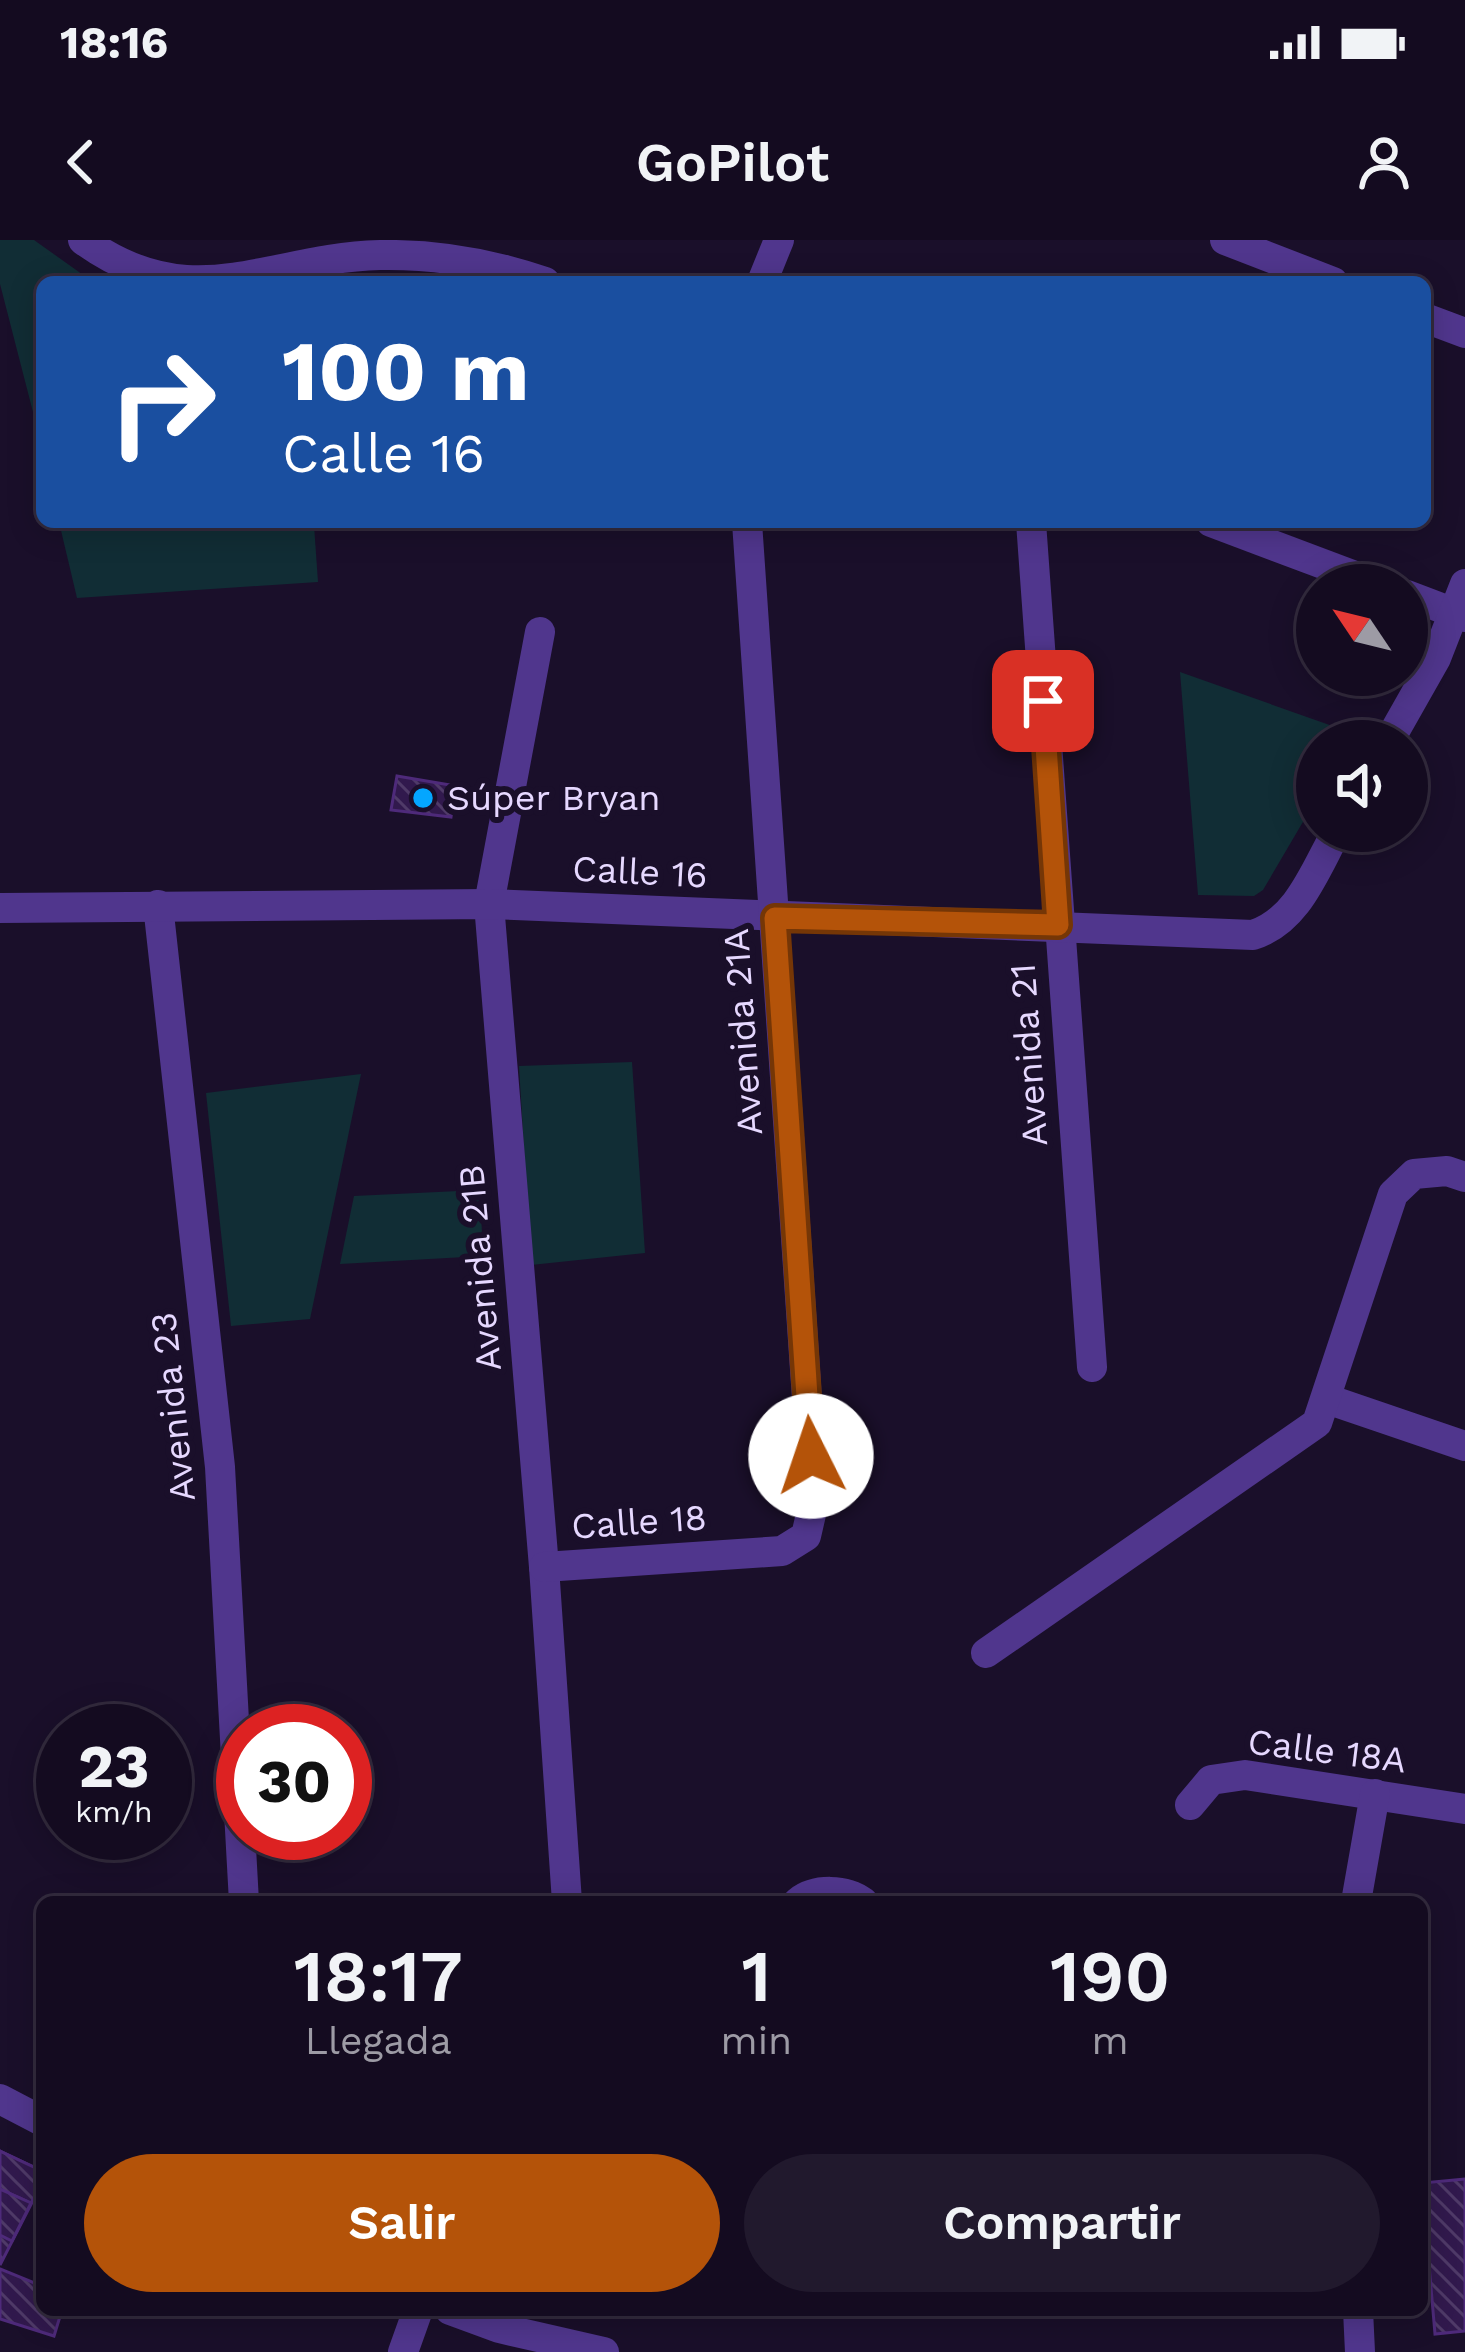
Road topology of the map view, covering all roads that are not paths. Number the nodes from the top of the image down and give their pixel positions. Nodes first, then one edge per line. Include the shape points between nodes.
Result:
1 (83, 240) edge
2 (778, 240) edge
3 (1234, 242) edge
4 (159, 276) edge
5 (248, 276) edge
6 (520, 276) edge
7 (764, 276) edge
8 (1318, 276) edge
9 (1431, 320) edge
10 (1465, 333) edge
11 (747, 528) edge
12 (1031, 528) edge
13 (1226, 528) edge
14 (1323, 564) edge
15 (1428, 599) edge
16 (1462, 604) edge
17 (540, 632) dead end
18 (1401, 720) edge
19 (1325, 852) edge
20 (489, 904) junction
21 (158, 905) junction
22 (0, 908) edge
23 (775, 918) junction
24 (1058, 925) junction
25 (1465, 1177) edge
26 (1092, 1367) dead end
27 (1327, 1399) junction
28 (1465, 1446) edge
29 (806, 1536) joint
30 (544, 1567) junction
31 (986, 1654) dead end
32 (1375, 1795) junction
33 (1190, 1805) dead end
34 (1465, 1809) edge
35 (244, 1896) edge
36 (566, 1896) edge
37 (805, 1896) edge
38 (855, 1896) edge
39 (1357, 1896) edge
40 (0, 2099) edge
41 (36, 2118) edge
42 (416, 2316) edge
43 (466, 2316) edge
44 (1358, 2316) edge
45 (403, 2352) edge
46 (604, 2352) edge
47 (1360, 2352) edge

1 - 4 street
2 - 7 street
3 - 8 street
5 - 6 street via 377,255 451,259
9 - 10 street
11 - 23 street, Avenida 21A
12 - 24 street, Avenida 21
13 - 14 street
15 - 16 street
16 - 18 street
17 - 20 street, Avenida 21B
19 - 24 street, Calle 16 via 1290,913 1253,935
20 - 21 street, Calle 16
20 - 23 street, Calle 16
20 - 30 street, Avenida 21B
21 - 22 street, Calle 16
21 - 35 street, Avenida 23 via 220,1467
23 - 24 street, Calle 16
23 - 29 street, Avenida 21A via 814,1502
24 - 26 street, Avenida 21
25 - 27 street via 1414,1174 1394,1195
27 - 28 street
27 - 31 street via 1317,1423
29 - 30 street, Calle 18 via 782,1551
30 - 36 street, Avenida 21B
32 - 33 street, Calle 18A via 1246,1775 1210,1780
32 - 34 street, Calle 18A
32 - 39 street
37 - 38 street
40 - 41 street
42 - 45 street
43 - 46 street
44 - 47 street

